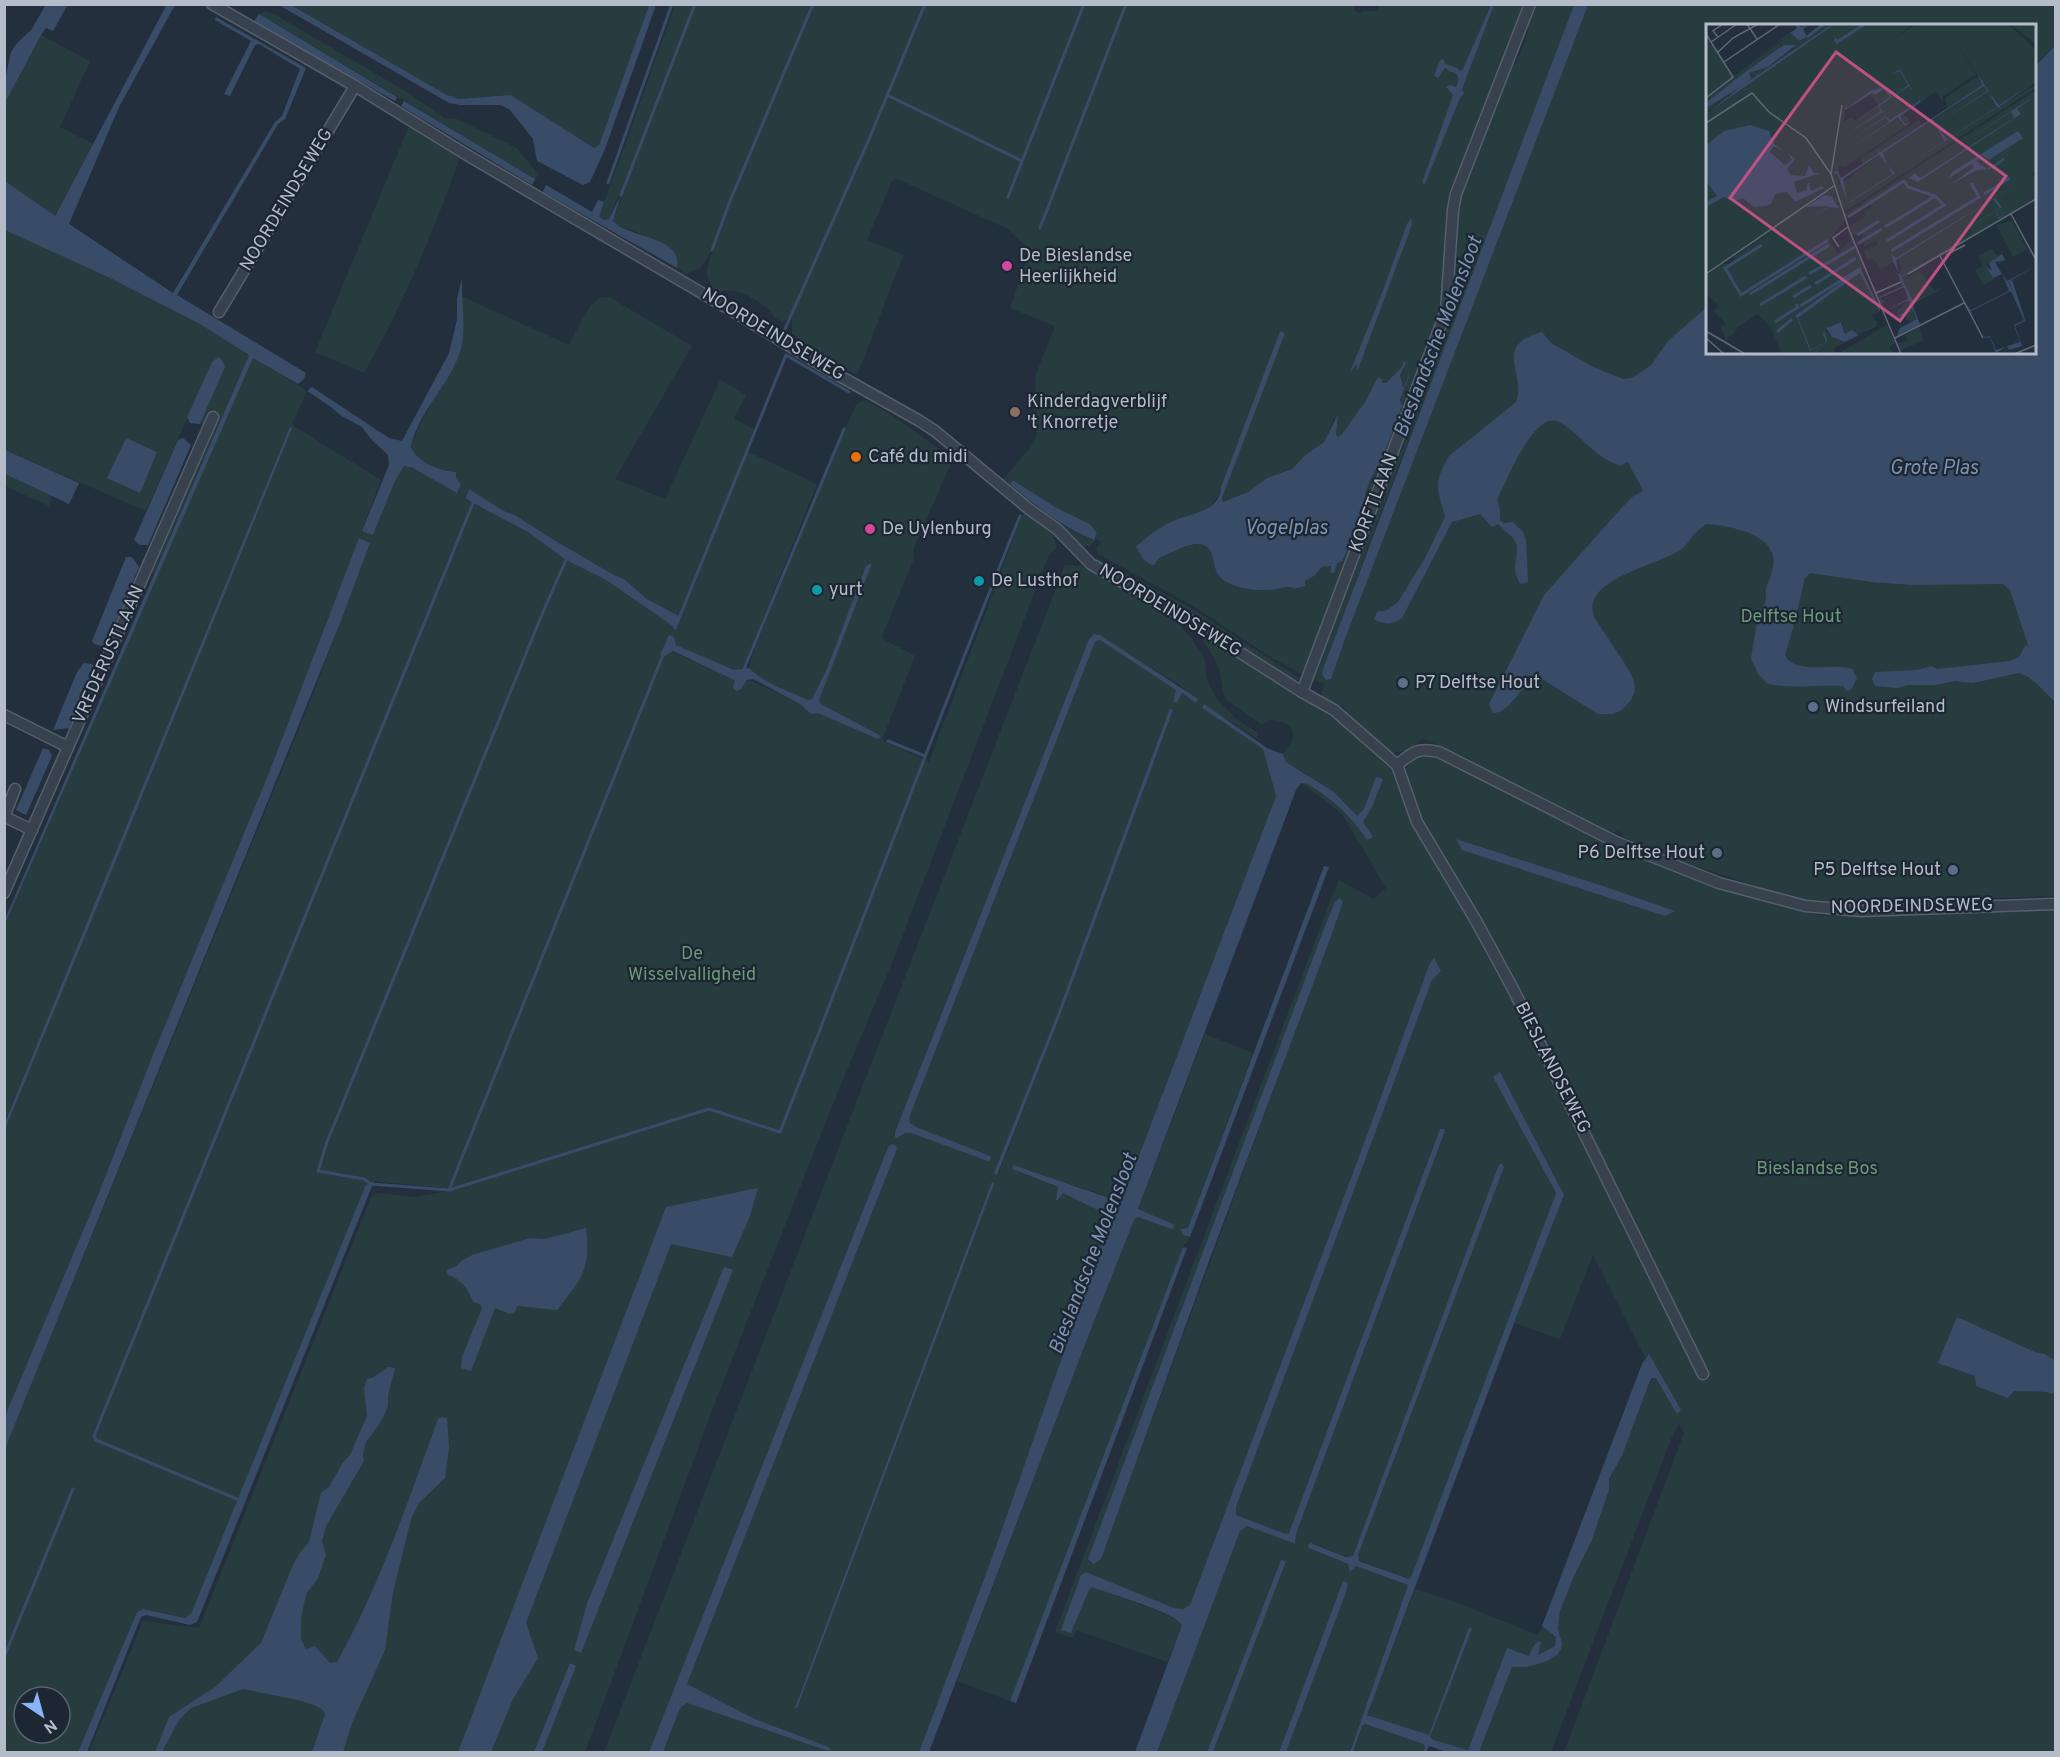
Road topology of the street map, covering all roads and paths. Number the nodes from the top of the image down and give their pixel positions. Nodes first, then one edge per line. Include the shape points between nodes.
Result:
1 (212, 4) edge
2 (1530, 4) edge
3 (355, 86) junction
4 (219, 312) dead end
5 (213, 417) dead end
6 (1302, 692) junction
7 (4, 715) edge
8 (69, 747) junction
9 (1397, 765) junction
10 (15, 789) dead end
11 (4, 817) edge
12 (32, 830) junction
13 (4, 892) edge
14 (2055, 904) edge
15 (1702, 1374) dead end

1 - 3 street, NOORDEINDSEWEG
2 - 6 street, KORFTLAAN via 1456,194 1446,311
3 - 4 street, NOORDEINDSEWEG
3 - 6 street, NOORDEINDSEWEG via 918,420 1057,529 1091,564 1181,615
5 - 8 street, VREDERUSTLAAN
6 - 9 street, NOORDEINDSEWEG via 1344,717
7 - 8 street
8 - 12 street, VREDERUSTLAAN
9 - 14 street, NOORDEINDSEWEG via 1416,751 1426,748 1439,752 1616,842 1719,883 1805,906 1861,911
9 - 15 street, BIESLANDSEWEG via 1417,822 1516,996
10 - 11 street
11 - 12 street
12 - 13 street, VREDERUSTLAAN

